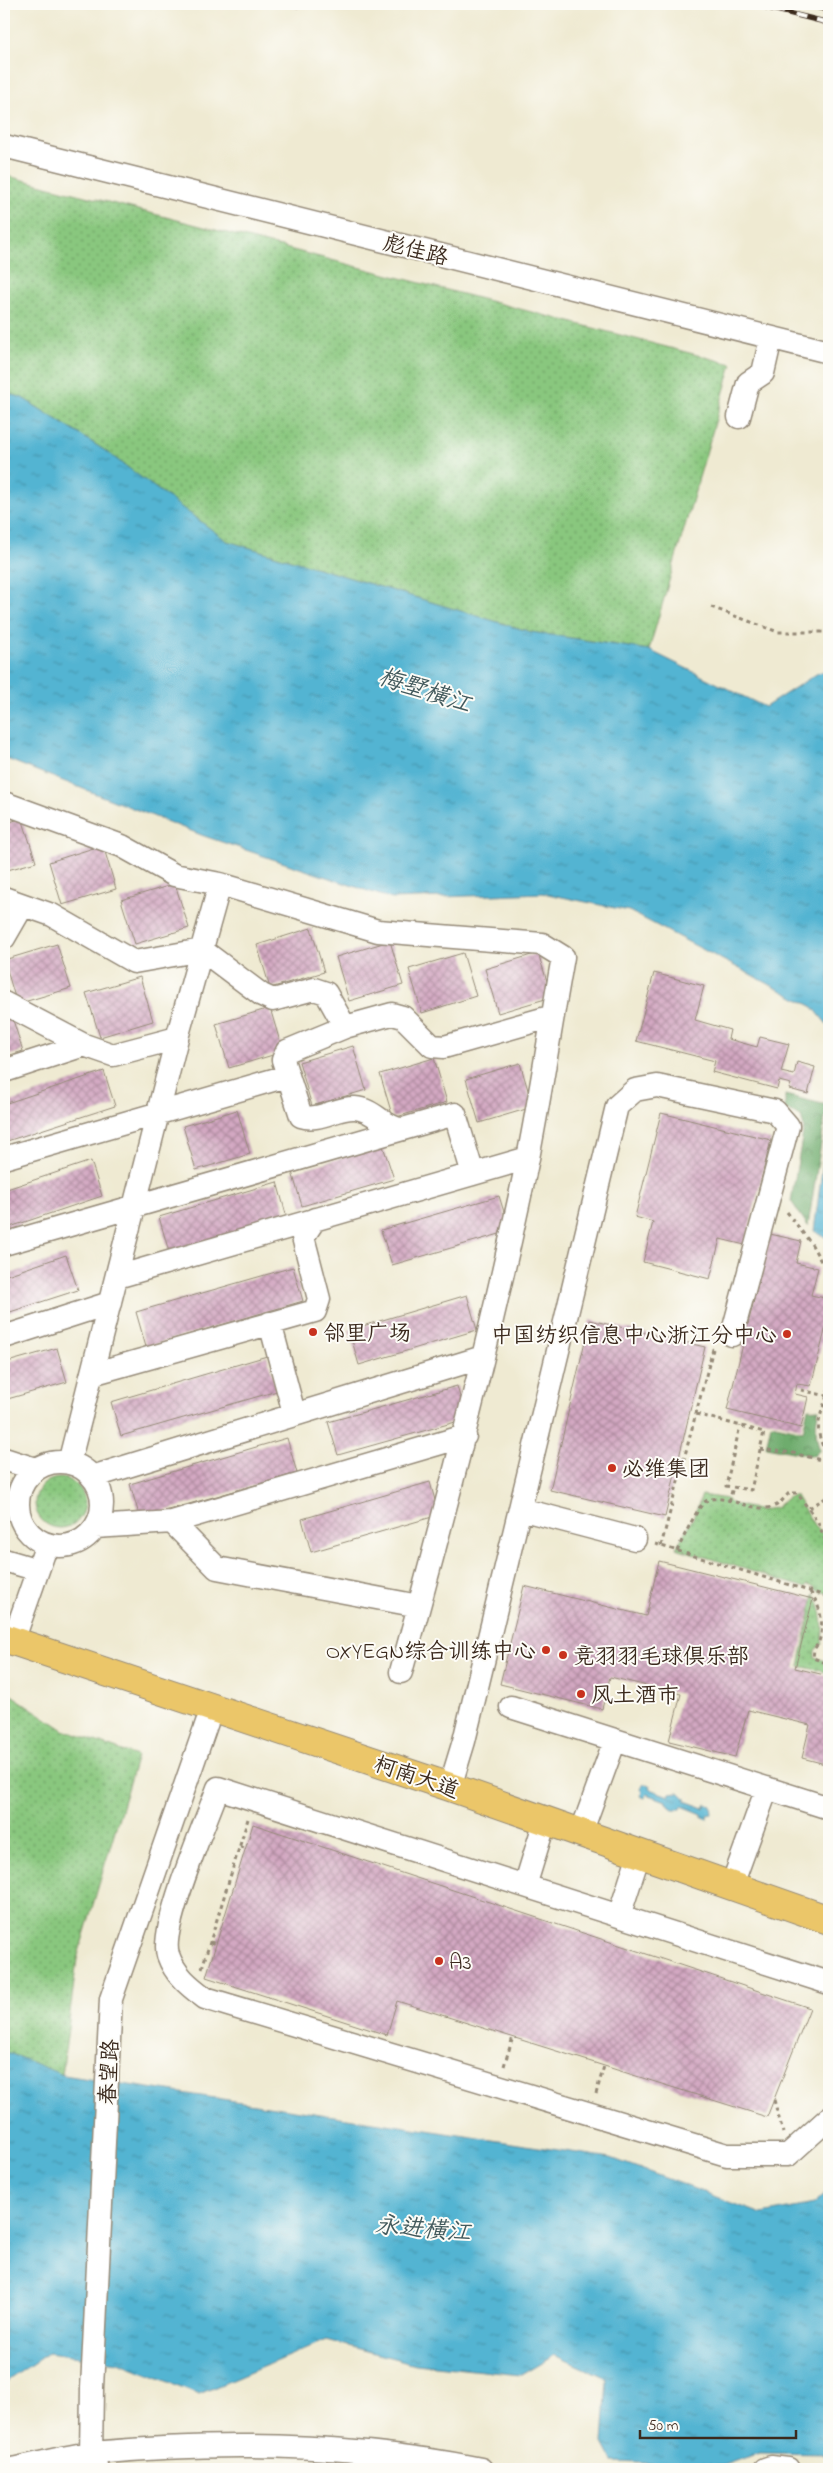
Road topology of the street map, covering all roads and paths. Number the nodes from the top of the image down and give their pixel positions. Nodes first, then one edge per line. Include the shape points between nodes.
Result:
1 (4, 146) edge
2 (771, 338) junction
3 (829, 352) edge
4 (739, 417) dead end
5 (711, 607) dead end
6 (829, 632) edge
7 (4, 803) edge
8 (220, 884) junction
9 (13, 901) edge
10 (4, 938) edge
11 (202, 950) junction
12 (4, 1002) edge
13 (553, 1016) junction
14 (346, 1027) junction
15 (178, 1038) junction
16 (84, 1045) junction
17 (4, 1071) edge
18 (287, 1076) junction
19 (159, 1112) junction
20 (401, 1129) junction
21 (4, 1158) edge
22 (528, 1158) junction
23 (473, 1174) junction
24 (771, 1197) junction
25 (135, 1205) junction
26 (315, 1219) junction
27 (4, 1244) edge
28 (117, 1277) junction
29 (829, 1277) edge
30 (829, 1291) edge
31 (110, 1303) junction
32 (270, 1323) junction
33 (732, 1336) joint
34 (4, 1337) edge
35 (483, 1357) junction
36 (92, 1374) junction
37 (829, 1388) edge
38 (800, 1390) dead end
39 (827, 1396) junction
40 (294, 1413) junction
41 (696, 1414) junction
42 (740, 1426) junction
43 (465, 1436) junction
44 (760, 1449) junction
45 (829, 1458) edge
46 (4, 1460) edge
47 (829, 1462) edge
48 (69, 1463) junction
49 (35, 1470) junction
50 (92, 1477) junction
51 (733, 1487) junction
52 (829, 1496) edge
53 (728, 1502) junction
54 (520, 1508) junction
55 (809, 1508) junction
56 (172, 1522) junction
57 (95, 1527) junction
58 (635, 1539) joint
59 (47, 1544) junction
60 (662, 1546) junction
61 (677, 1551) junction
62 (829, 1551) edge
63 (4, 1560) edge
64 (38, 1570) junction
65 (809, 1591) junction
66 (829, 1597) edge
67 (419, 1606) junction
68 (8, 1640) edge
69 (829, 1664) edge
70 (401, 1672) dead end
71 (511, 1707) dead end
72 (212, 1708) junction
73 (616, 1740) junction
74 (450, 1787) junction
75 (767, 1788) junction
76 (254, 1799) junction
77 (829, 1808) edge
78 (545, 1821) junction
79 (581, 1833) junction
80 (240, 1846) junction
81 (245, 1848) dead end
82 (639, 1854) junction
83 (732, 1885) junction
84 (524, 1886) junction
85 (619, 1916) junction
86 (829, 1920) edge
87 (210, 1942) junction
88 (216, 1944) dead end
89 (829, 1983) edge
90 (195, 1991) junction
91 (513, 2037) dead end
92 (604, 2066) dead end
93 (498, 2086) junction
94 (774, 2100) dead end
95 (590, 2114) junction
96 (829, 2118) edge
97 (788, 2155) junction
98 (94, 2461) edge
99 (16, 2468) edge
100 (472, 2468) edge
101 (765, 2469) edge
102 (788, 2469) edge

1 - 2 street, 彪佳路
2 - 3 street, 彪佳路
2 - 4 street via 763,373 748,383
5 - 6 path via 778,632
7 - 8 street via 122,846 174,875
8 - 11 street
8 - 13 street via 378,931 542,944 563,957
9 - 10 street
9 - 11 street via 52,915 134,962
11 - 14 street via 273,1000 314,989 326,993
11 - 15 street
12 - 16 street
13 - 14 street via 444,1047 432,1046 403,1017 392,1014
13 - 22 street
14 - 18 street via 287,1051 283,1060
15 - 16 street via 113,1055
15 - 19 street
16 - 17 street
18 - 19 street
18 - 20 street via 301,1116 311,1119 354,1108 366,1110 392,1128
19 - 21 street
19 - 25 street
20 - 23 street via 456,1114
20 - 25 street
22 - 23 street
22 - 35 street
23 - 26 street
24 - 29 path via 812,1245
24 - 33 street
24 - 54 street via 788,1126 775,1112 657,1086 634,1090 617,1106
25 - 27 street
25 - 28 street
26 - 28 street
26 - 32 street via 303,1237 319,1299 315,1312
28 - 31 street
29 - 30 path
31 - 34 street
31 - 36 street
32 - 36 street
32 - 40 street
33 - 41 path via 713,1349
35 - 40 street
35 - 43 street
36 - 48 street
37 - 39 path
38 - 39 path
39 - 45 path via 818,1418 820,1441
40 - 50 street
41 - 42 path
41 - 60 path
42 - 44 path via 764,1432
42 - 51 path via 726,1486
43 - 56 street
43 - 67 street
44 - 47 path
44 - 51 path via 751,1490
46 - 49 street
48 - 49 street via 57,1462
48 - 50 street
49 - 59 street via 20,1491 18,1510 25,1528
50 - 57 street via 102,1502
51 - 53 path
52 - 55 path
53 - 55 path via 761,1508 775,1506 789,1493 797,1493
53 - 61 path via 716,1499 702,1504
54 - 58 street
54 - 74 street
55 - 62 path
56 - 57 street
56 - 67 street via 217,1568
57 - 59 street via 73,1544
58 - 60 path
59 - 64 street
60 - 61 path
61 - 65 path
63 - 64 street
64 - 68 street
65 - 66 path
65 - 69 path via 820,1610 822,1633 813,1658
67 - 70 street
68 - 72 main road, 柯南大道
71 - 73 street
72 - 74 main road, 柯南大道
72 - 98 street, 春望路 via 112,1999 92,2388
73 - 75 street
73 - 79 street
74 - 78 main road, 柯南大道
75 - 77 street
75 - 83 street
76 - 80 path
76 - 84 street
76 - 90 street via 218,1788 170,1917 168,1954 184,1984
78 - 79 main road, 柯南大道
78 - 84 street
79 - 82 main road, 柯南大道
80 - 81 path
80 - 87 path
82 - 83 main road, 柯南大道
82 - 85 street
83 - 86 main road, 柯南大道
84 - 85 street
85 - 89 street
87 - 88 path
87 - 90 path
90 - 93 street via 205,1998
91 - 93 path
92 - 95 path
93 - 95 street
94 - 97 path
95 - 97 street via 727,2155
96 - 97 street
98 - 99 street
98 - 100 street via 217,2446 340,2448
101 - 102 street

